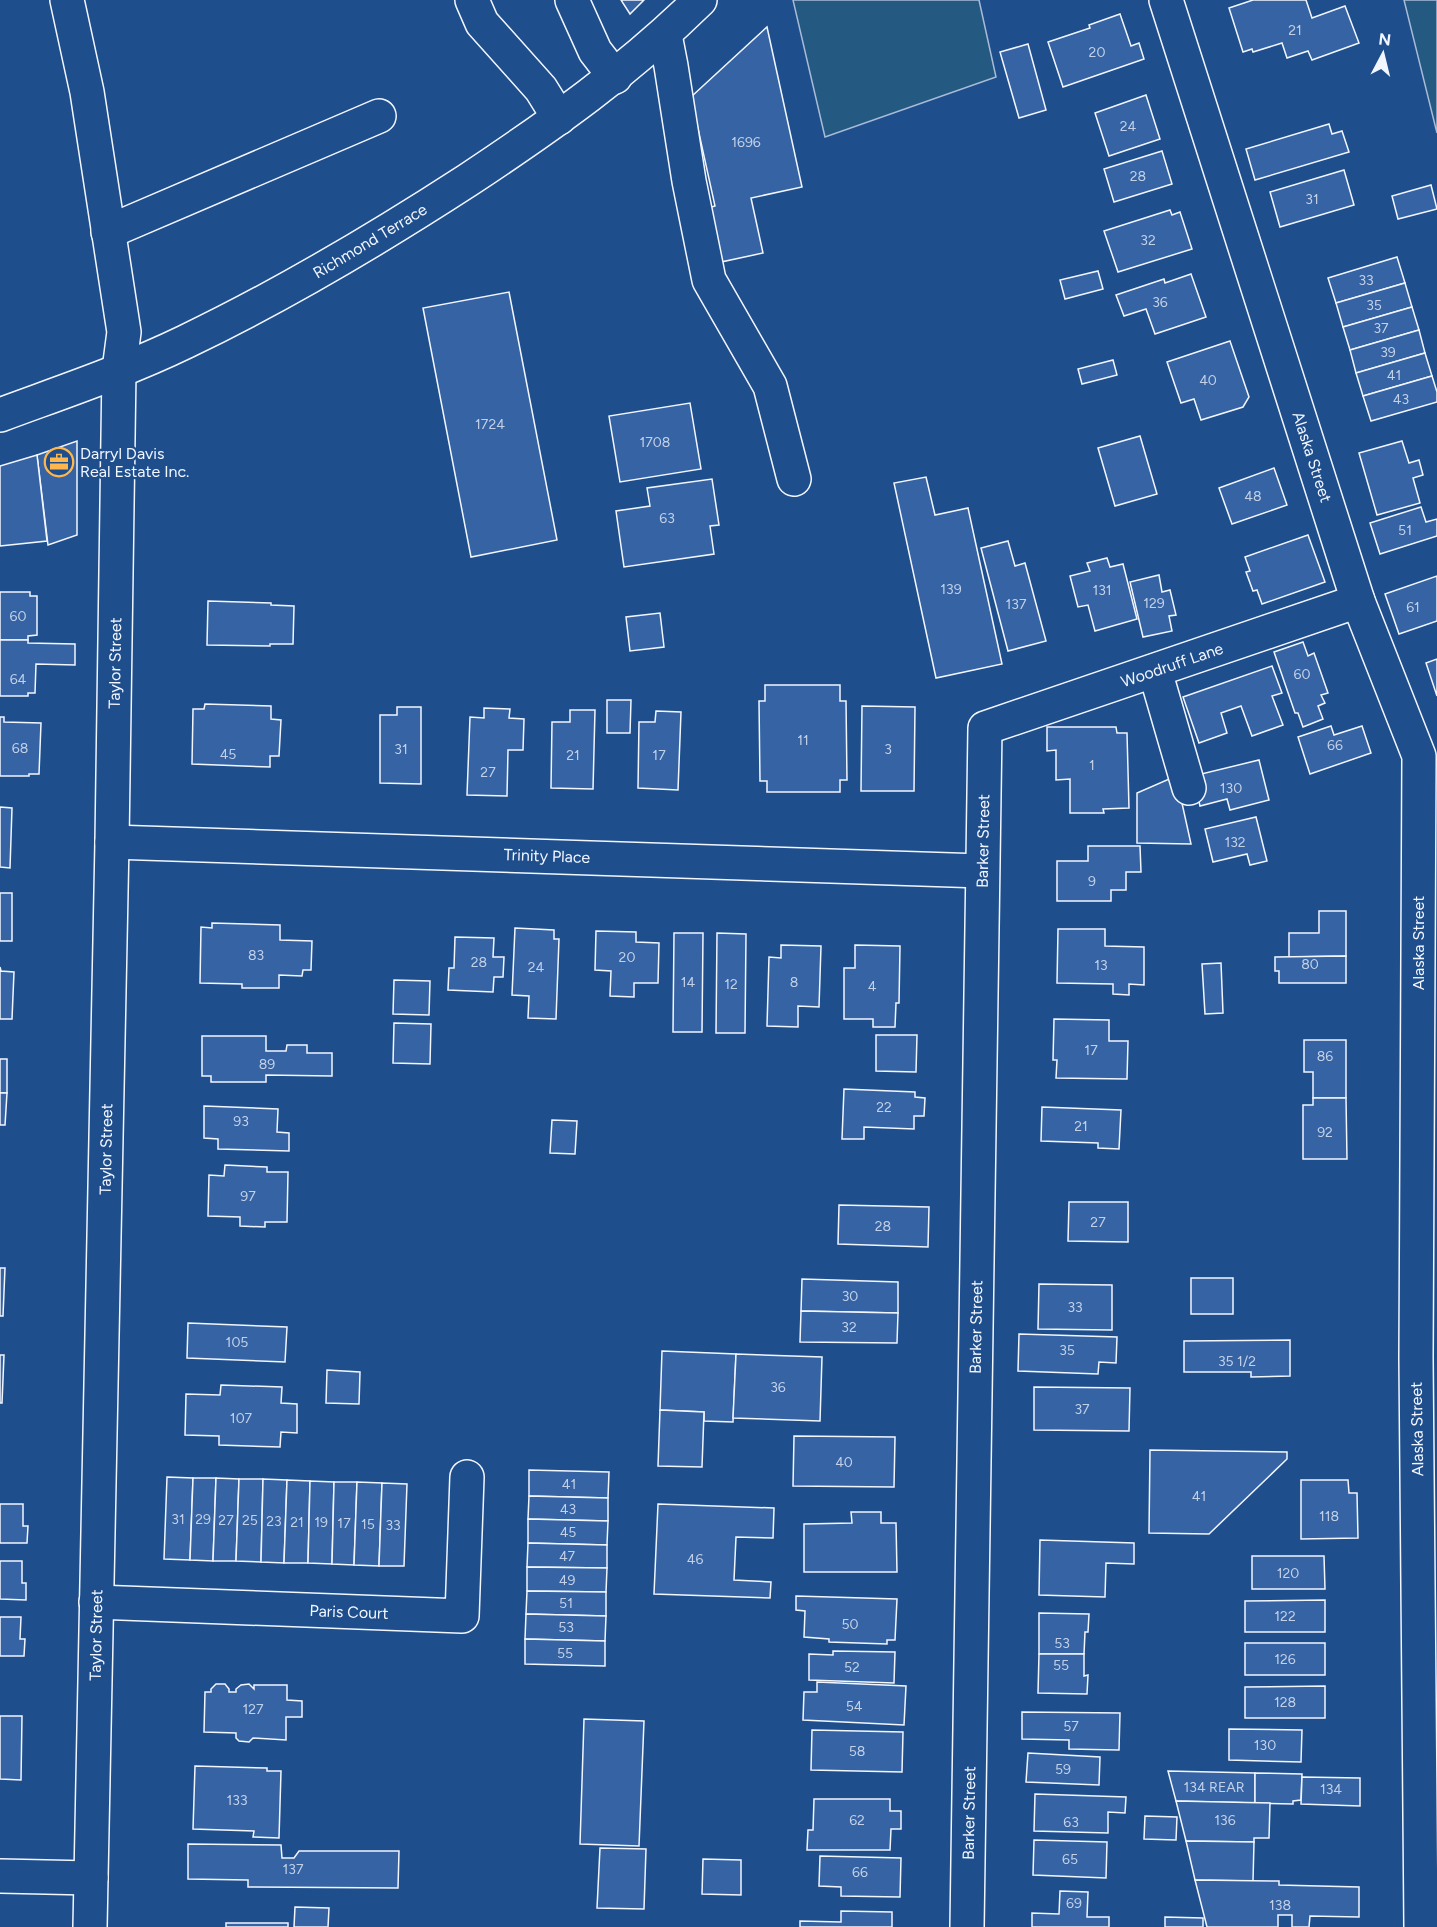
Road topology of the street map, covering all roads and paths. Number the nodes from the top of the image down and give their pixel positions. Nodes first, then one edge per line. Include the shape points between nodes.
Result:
1 (67, 0) edge
2 (472, 0) edge
3 (572, 0) edge
4 (700, 0) edge
5 (1166, 0) edge
6 (664, 35) junction
7 (615, 77) junction
8 (379, 116) dead end
9 (559, 118) junction
10 (108, 232) junction
11 (119, 370) junction
12 (0, 415) edge
13 (794, 479) dead end
14 (1358, 601) junction
15 (1155, 671) junction
16 (985, 728) joint
17 (1428, 756) edge
18 (1189, 788) dead end
19 (112, 842) junction
20 (982, 871) junction
21 (1426, 1358) edge
22 (467, 1477) dead end
23 (96, 1602) junction
24 (0, 1876) edge
25 (91, 1878) junction
26 (90, 1927) edge
27 (967, 1927) edge
28 (1421, 1927) edge

1 - 10 street, Taylor Street via 87,92
2 - 9 street via 482,23 541,89
3 - 7 street via 595,51
4 - 6 street, Richmond Terrace
5 - 14 street, Alaska Street
6 - 7 street, Richmond Terrace
6 - 13 street via 709,280 770,386
7 - 9 street, Richmond Terrace
8 - 10 street
9 - 11 street, Richmond Terrace via 411,217 301,282 184,342
10 - 11 street, Taylor Street via 124,332
11 - 12 street, Richmond Terrace
11 - 19 street, Taylor Street
14 - 15 street, Woodruff Lane
14 - 17 street, Alaska Street
15 - 16 street, Woodruff Lane
15 - 18 street
16 - 20 street, Barker Street
17 - 21 street, Alaska Street
19 - 20 street, Trinity Place
19 - 23 street, Taylor Street
20 - 27 street, Barker Street
21 - 28 street, Alaska Street
22 - 23 street, Paris Court via 462,1616
23 - 25 street, Taylor Street
24 - 25 street
25 - 26 street, Taylor Street

